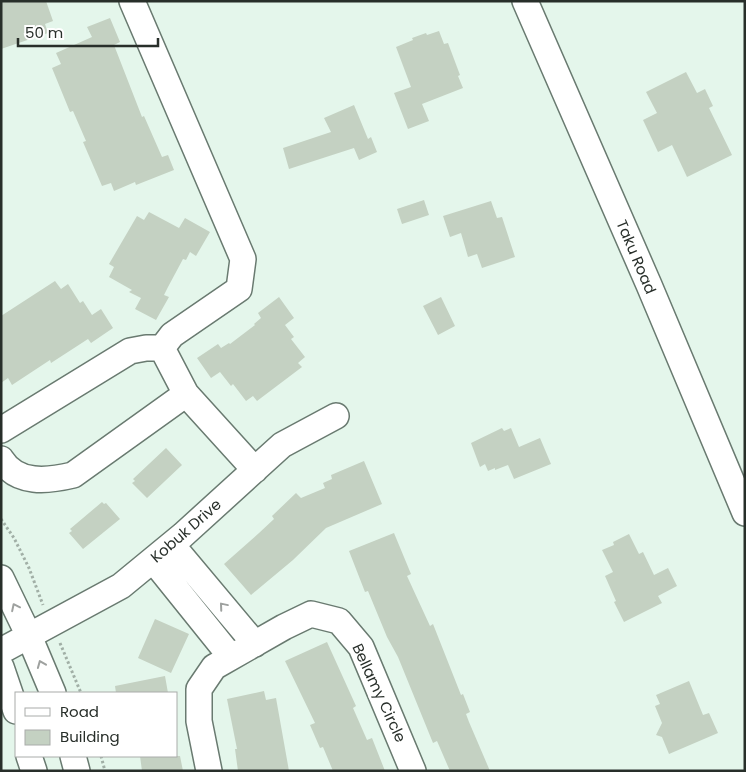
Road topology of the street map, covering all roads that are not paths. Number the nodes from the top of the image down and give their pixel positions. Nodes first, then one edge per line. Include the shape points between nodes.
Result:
1 (132, 1) edge
2 (525, 1) edge
3 (162, 348) junction
4 (186, 394) junction
5 (336, 416) dead end
6 (1, 430) edge
7 (1, 459) edge
8 (255, 470) junction
9 (745, 513) edge
10 (172, 545) junction
11 (152, 560) junction
12 (1, 578) edge
13 (29, 636) junction
14 (255, 644) junction
15 (1, 651) edge
16 (231, 657) junction
17 (1, 668) edge
18 (53, 692) edge
19 (15, 708) edge
20 (29, 757) edge
21 (73, 757) edge
22 (34, 771) edge
23 (77, 771) edge
24 (209, 771) edge
25 (413, 771) edge

1 - 3 street via 243,259 239,289 172,335
2 - 9 street, Taku Road
3 - 4 street
3 - 6 street via 130,351
4 - 7 street via 73,475 34,480 18,474
4 - 8 street
5 - 8 street, Kobuk Drive via 282,445
8 - 10 street, Kobuk Drive
10 - 11 street, Kobuk Drive
14 -> 10 street
11 - 13 street, Kobuk Drive via 121,586
11 - 16 street
13 -> 12 street
13 - 15 street, Kobuk Drive
18 -> 13 street
14 - 16 street, Bellamy Circle
14 - 25 street, Bellamy Circle via 311,614 339,620 361,647
16 - 24 street, Bellamy Circle via 214,667 199,689 199,721
17 - 19 street
20 - 22 street
21 - 23 street

